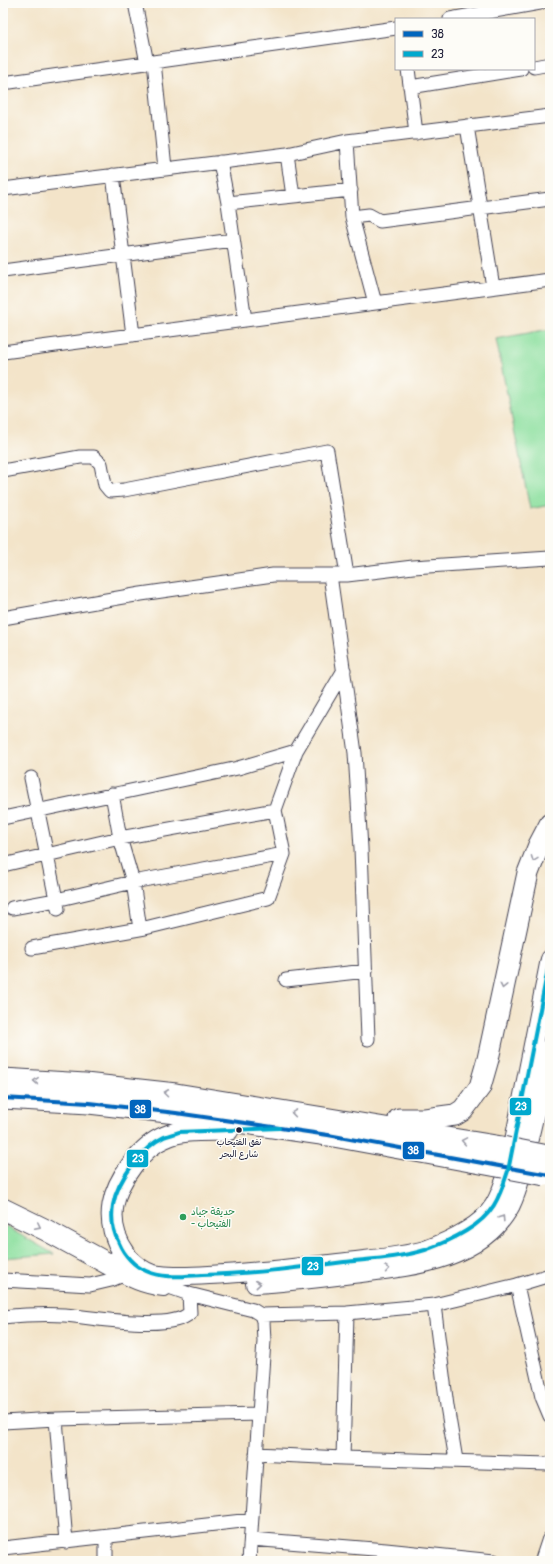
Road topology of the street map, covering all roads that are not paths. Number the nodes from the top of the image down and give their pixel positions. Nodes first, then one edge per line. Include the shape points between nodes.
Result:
1 (135, 3) edge
2 (540, 3) edge
3 (456, 18) edge
4 (395, 28) edge
5 (151, 62) junction
6 (550, 64) edge
7 (535, 67) edge
8 (408, 70) edge
9 (515, 70) edge
10 (3, 83) edge
11 (410, 87) junction
12 (550, 116) edge
13 (467, 126) junction
14 (416, 133) junction
15 (347, 141) junction
16 (287, 154) junction
17 (220, 162) junction
18 (165, 168) junction
19 (113, 175) junction
20 (3, 189) edge
21 (351, 190) junction
22 (293, 196) junction
23 (550, 199) edge
24 (228, 203) junction
25 (480, 208) junction
26 (352, 217) junction
27 (233, 240) junction
28 (123, 256) junction
29 (3, 271) edge
30 (550, 280) edge
31 (493, 288) junction
32 (375, 303) junction
33 (244, 320) junction
34 (133, 335) junction
35 (3, 352) edge
36 (3, 471) edge
37 (550, 558) edge
38 (330, 575) junction
39 (348, 575) junction
40 (3, 618) edge
41 (344, 670) junction
42 (296, 751) junction
43 (31, 778) dead end
44 (112, 794) junction
45 (38, 810) junction
46 (275, 810) junction
47 (3, 818) edge
48 (550, 824) edge
49 (120, 838) junction
50 (284, 854) junction
51 (47, 855) junction
52 (3, 865) edge
53 (133, 882) junction
54 (57, 904) junction
55 (12, 908) dead end
56 (140, 928) junction
57 (32, 948) dead end
58 (550, 959) edge
59 (366, 971) junction
60 (286, 980) dead end
61 (368, 1039) dead end
62 (550, 1046) edge
63 (3, 1079) edge
64 (3, 1098) edge
65 (316, 1116) junction
66 (279, 1128) junction
67 (499, 1157) junction
68 (548, 1166) edge
69 (3, 1209) edge
70 (120, 1265) junction
71 (550, 1275) edge
72 (3, 1280) edge
73 (517, 1285) junction
74 (172, 1288) junction
75 (189, 1294) junction
76 (434, 1305) junction
77 (347, 1313) junction
78 (261, 1315) junction
79 (3, 1317) edge
80 (259, 1414) junction
81 (550, 1416) edge
82 (56, 1419) junction
83 (3, 1422) edge
84 (256, 1454) junction
85 (343, 1458) junction
86 (456, 1460) junction
87 (550, 1464) edge
88 (251, 1520) junction
89 (106, 1536) junction
90 (251, 1539) junction
91 (550, 1540) edge
92 (66, 1542) junction
93 (3, 1548) edge
94 (106, 1561) edge
95 (249, 1561) edge
96 (494, 1561) edge
97 (543, 1561) edge

1 - 5 street
2 - 3 street
4 - 5 street
5 - 10 street
5 - 18 street
6 - 7 street
8 - 11 street
9 - 11 street
11 - 14 street
12 - 13 street
13 - 14 street
13 - 25 street
14 - 15 street
15 - 16 street
15 - 21 street
16 - 17 street
16 - 22 street
17 - 18 street
17 - 24 street
18 - 19 street
19 - 20 street
19 - 28 street
21 - 22 street
21 - 26 street
22 - 24 street
23 - 25 street
24 - 27 street
25 - 26 street via 380,221 369,215
25 - 31 street
26 - 32 street
27 - 28 street
27 - 33 street
28 - 29 street
28 - 34 street
30 - 31 street
31 - 32 street
32 - 33 street
33 - 34 street
34 - 35 street
36 - 39 street via 80,457 94,457 101,464 105,486 110,491 327,452
37 - 39 street via 413,567
38 - 39 street
38 - 40 street via 273,575
38 - 41 street
41 - 42 street
41 - 59 street via 355,753
42 - 44 street via 238,768
42 - 46 street
43 - 45 street
44 - 45 street
44 - 49 street
45 - 47 street
45 - 51 street
46 - 49 street
46 - 50 street
48 -> 65 highway via 528,873 480,1087 463,1110 455,1115 425,1119
49 - 51 street
49 - 53 street
50 - 53 street
50 - 56 street via 268,898
51 - 52 street
51 - 54 street
53 - 54 street
53 - 56 street
54 - 55 street
56 - 57 street
58 - 70 main road via 510,1162 501,1194 490,1212 467,1231 424,1250 288,1269 159,1276 138,1266
59 - 60 street
59 - 61 street
74 -> 62 main road via 290,1281 422,1264 444,1258 484,1238 497,1226 510,1206 520,1181
65 -> 63 highway via 176,1094 85,1084
64 - 66 highway via 176,1112
67 -> 65 highway
66 - 67 highway
66 - 70 highway via 179,1132 164,1137 146,1150 129,1169 115,1197 114,1233
67 - 68 highway, bridge
69 -> 70 highway
70 - 72 street via 106,1282 90,1285
70 - 74 main road via 137,1282
71 - 73 street
73 - 76 street
73 - 81 street via 542,1397
74 - 75 street
75 - 78 street via 247,1308
75 - 79 street via 190,1313 173,1321 121,1322 58,1315
76 - 77 street
76 - 86 street
77 - 78 street
77 - 85 street
78 - 80 street via 264,1328
80 - 82 street
80 - 84 street
82 - 83 street
82 - 92 street
84 - 85 street
84 - 88 street
85 - 86 street
86 - 87 street
88 - 89 street
88 - 90 street
89 - 92 street
89 - 94 street
90 - 95 street
90 - 96 street
91 - 97 street
92 - 93 street

